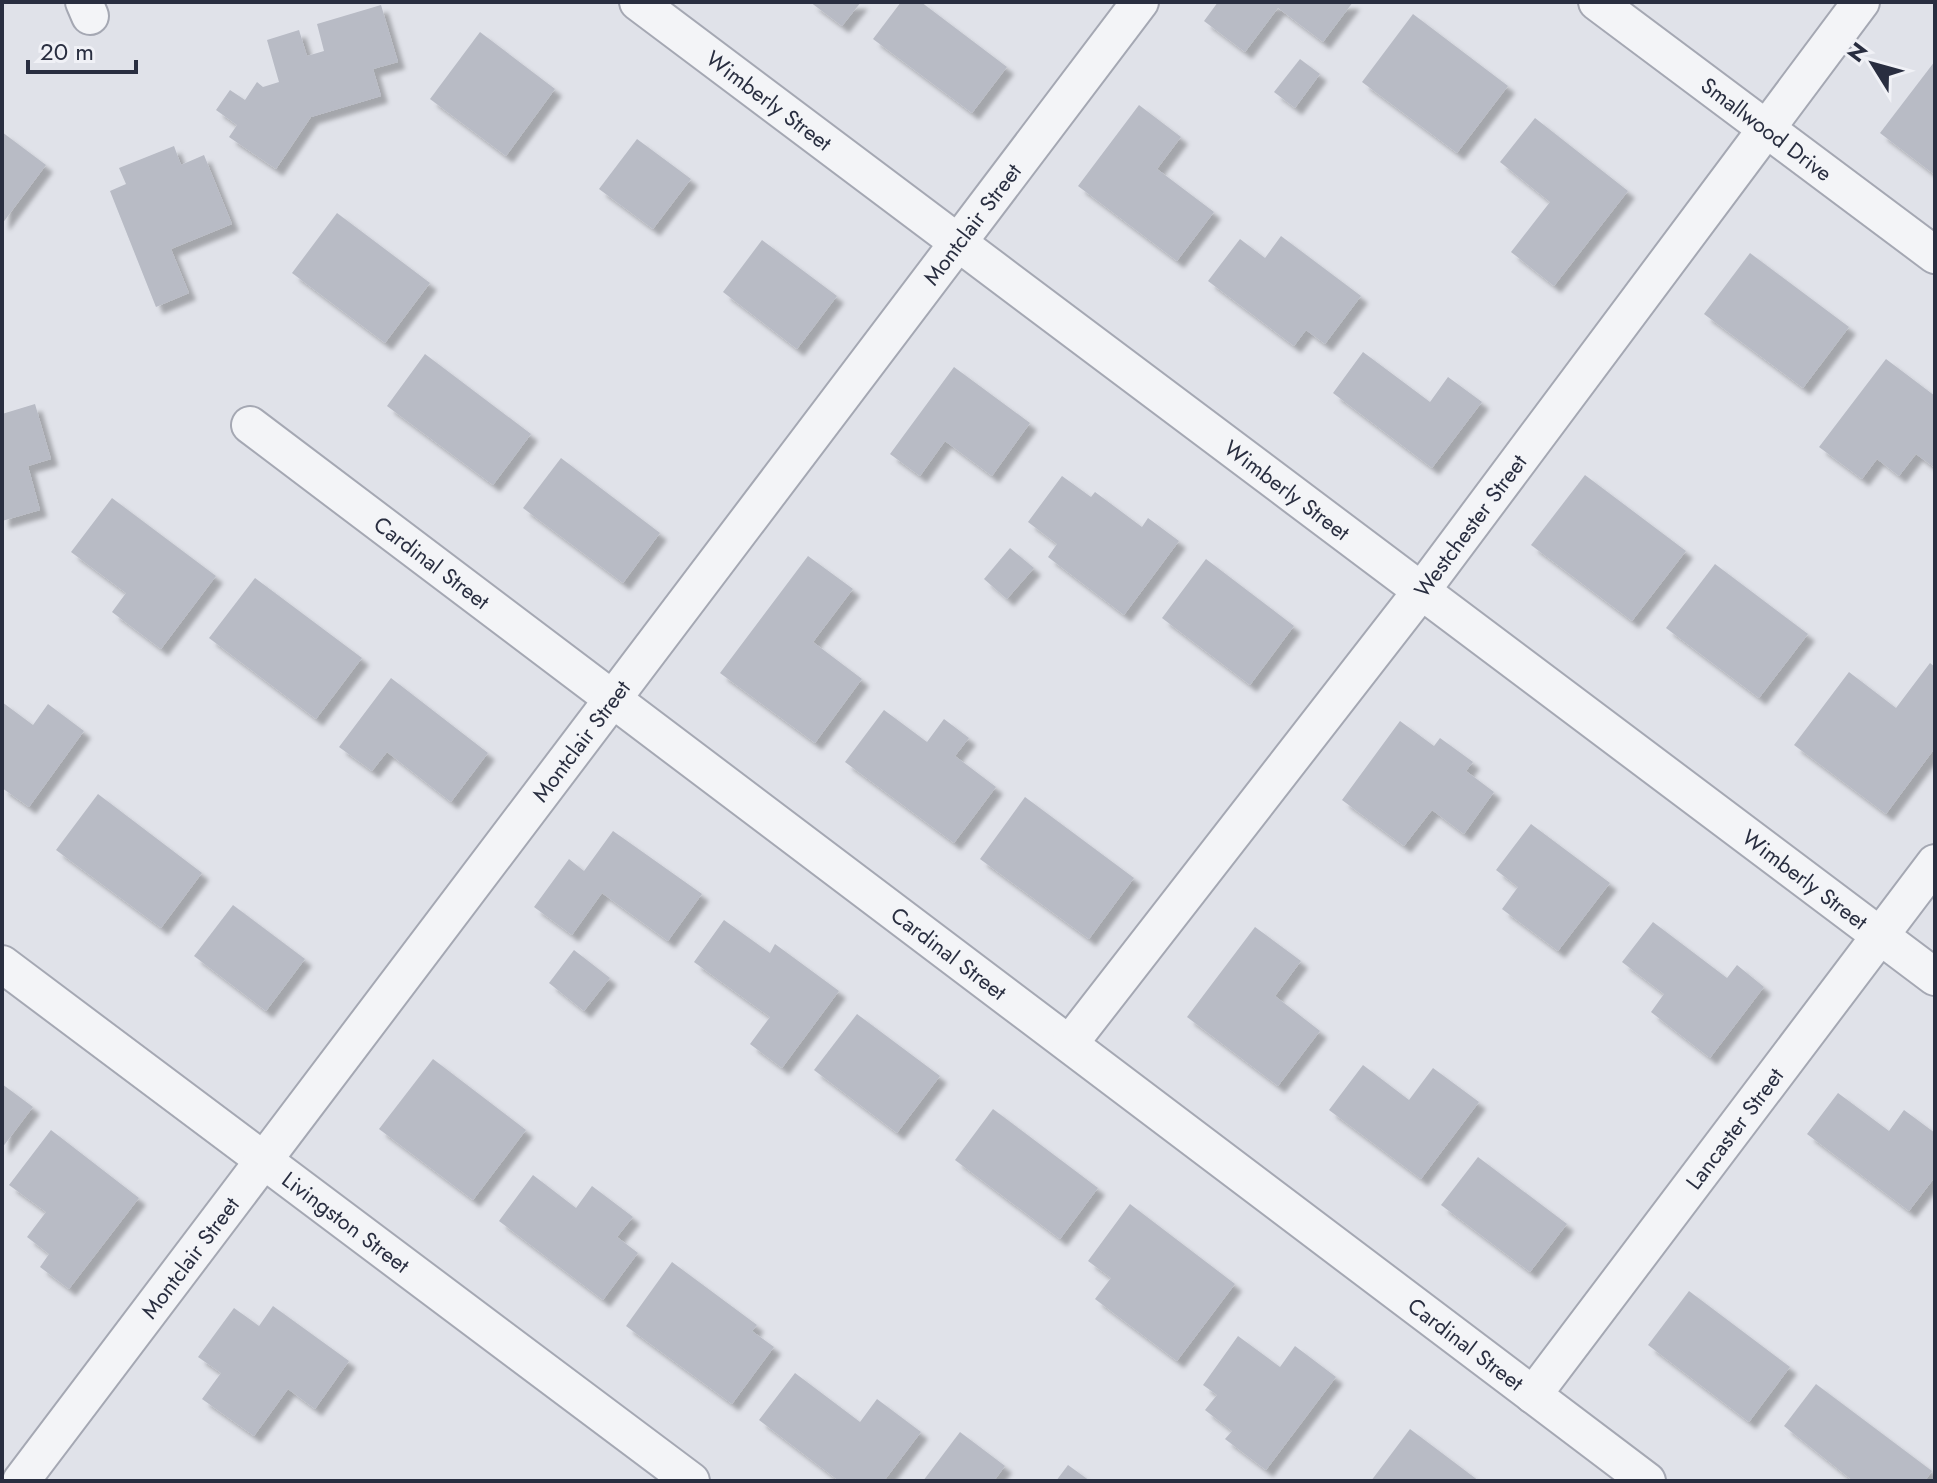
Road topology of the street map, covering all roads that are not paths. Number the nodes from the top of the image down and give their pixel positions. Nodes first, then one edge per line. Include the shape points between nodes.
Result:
1 (638, 2) edge
2 (1140, 2) edge
3 (1597, 2) edge
4 (1861, 2) edge
5 (1767, 128) junction
6 (960, 242) junction
7 (1935, 255) edge
8 (250, 425) dead end
9 (1422, 590) junction
10 (614, 701) junction
11 (1935, 863) edge
12 (1880, 935) junction
13 (2, 964) edge
14 (1935, 977) edge
15 (1070, 1043) junction
16 (264, 1159) junction
17 (1533, 1395) junction
18 (21, 1481) edge
19 (691, 1481) edge
20 (1647, 1481) edge

1 - 6 street, Wimberly Street
2 - 6 street, Montclair Street
3 - 5 street, Smallwood Drive
4 - 5 street, Westchester Street
5 - 7 street, Smallwood Drive
5 - 9 street, Westchester Street
6 - 9 street, Wimberly Street
6 - 10 street, Montclair Street
8 - 10 street, Cardinal Street
9 - 12 street, Wimberly Street
9 - 15 street, Westchester Street
10 - 15 street, Cardinal Street
10 - 16 street, Montclair Street
11 - 12 street, Lancaster Street
12 - 14 street, Wimberly Street
12 - 17 street, Lancaster Street
13 - 16 street, Livingston Street
15 - 17 street, Cardinal Street
16 - 18 street, Montclair Street
16 - 19 street, Livingston Street
17 - 20 street, Cardinal Street

